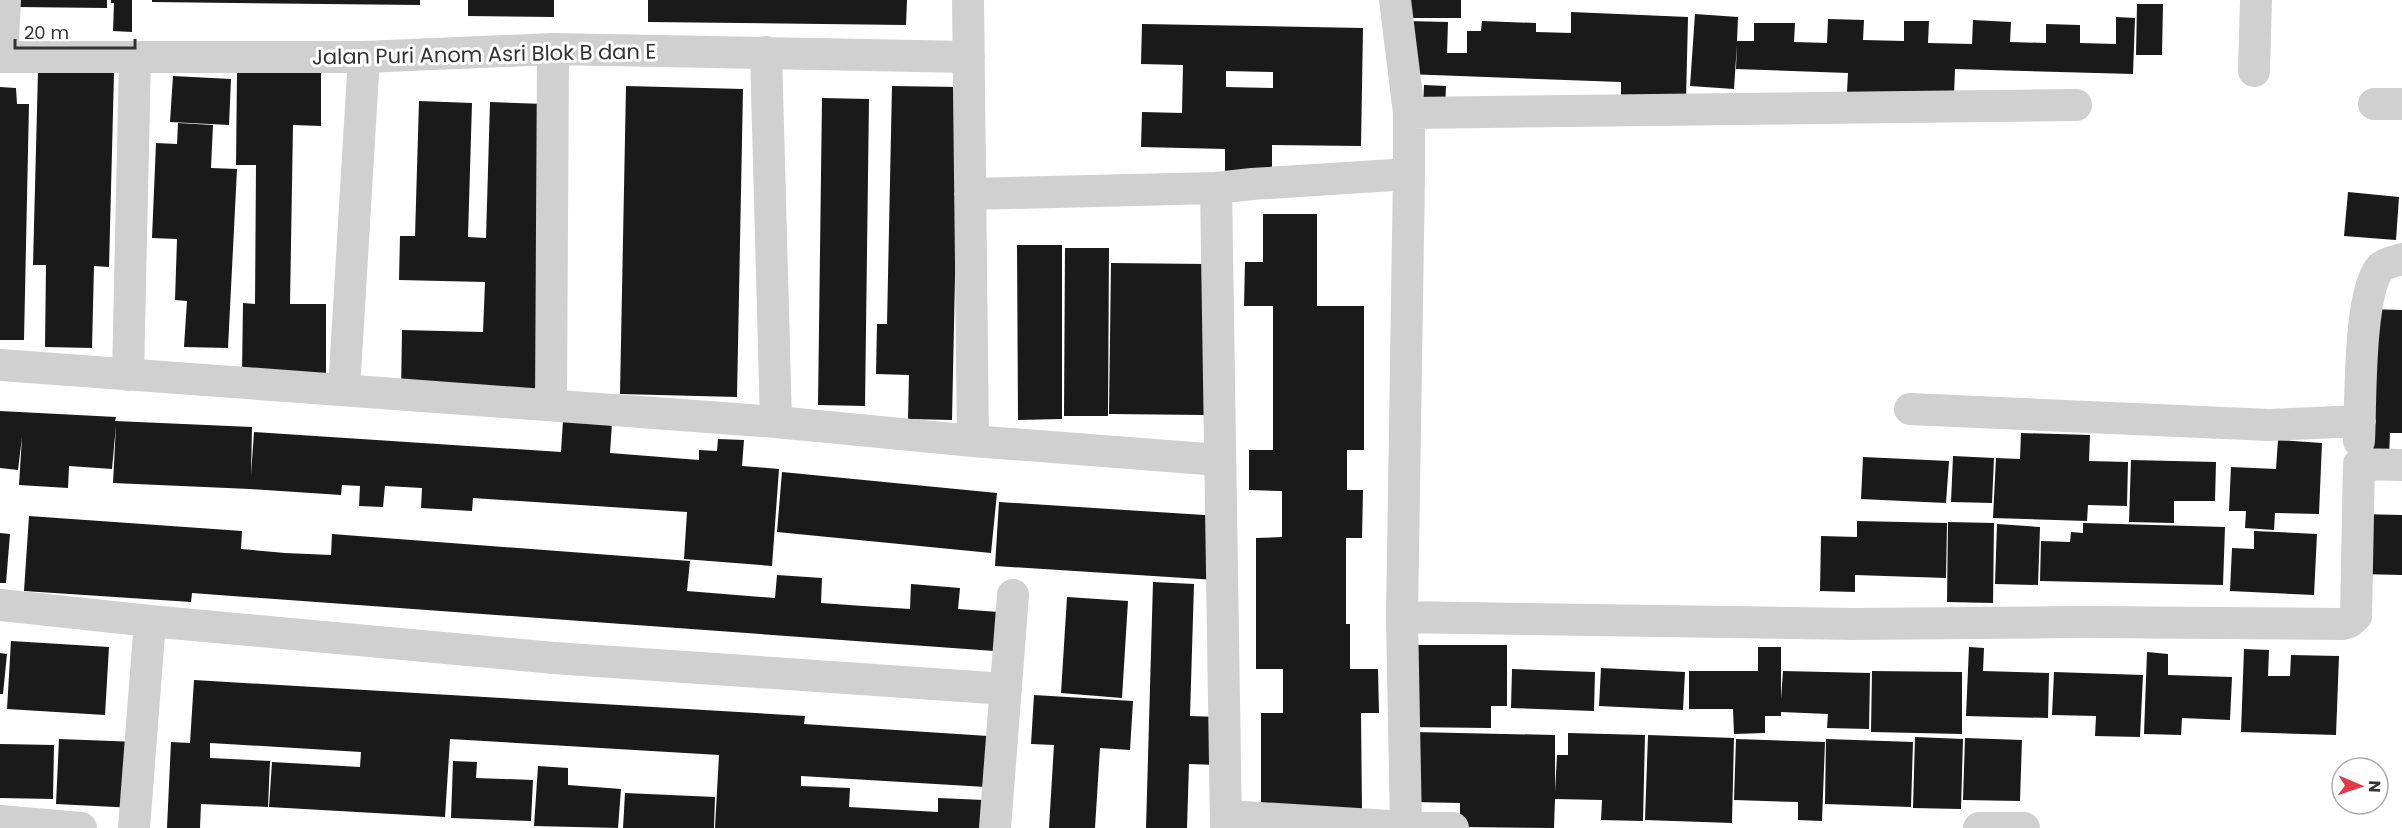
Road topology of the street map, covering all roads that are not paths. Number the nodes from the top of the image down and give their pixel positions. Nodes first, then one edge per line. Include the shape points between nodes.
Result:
1 (5, 0) edge
2 (968, 0) edge
3 (1395, 0) edge
4 (2256, 0) edge
5 (553, 49) junction
6 (766, 52) junction
7 (1, 57) edge
8 (135, 57) junction
9 (364, 57) junction
10 (969, 57) junction
11 (2254, 71) dead end
12 (2076, 105) dead end
13 (1409, 113) junction
14 (1409, 174) junction
15 (1216, 188) junction
16 (970, 194) junction
17 (2402, 259) edge
18 (0, 365) edge
19 (128, 375) junction
20 (344, 390) junction
21 (551, 405) junction
22 (1910, 409) dead end
23 (2360, 421) junction
24 (776, 422) junction
25 (973, 441) junction
26 (1219, 460) junction
27 (2359, 464) junction
28 (2402, 465) edge
29 (1013, 595) dead end
30 (0, 604) edge
31 (1402, 617) junction
32 (150, 621) junction
33 (1006, 689) junction
34 (0, 821) edge
35 (1226, 822) edge
36 (0, 827) edge
37 (1406, 827) edge
38 (81, 828) edge
39 (135, 828) edge
40 (995, 828) edge
41 (1453, 828) edge
42 (1979, 828) edge
43 (2024, 828) edge

1 - 7 street
2 - 10 street
3 - 13 street
4 - 11 street
5 - 6 street, Jalan Puri Anom Asri Blok B dan E
5 - 9 street, Jalan Puri Anom Asri Blok B dan E
5 - 21 street
6 - 10 street, Jalan Puri Anom Asri Blok B dan E
6 - 24 street
7 - 8 street, Jalan Puri Anom Asri Blok B dan E
8 - 9 street, Jalan Puri Anom Asri Blok B dan E
8 - 19 street
9 - 20 street
10 - 16 street
12 - 13 street
13 - 14 street
14 - 15 street
14 - 31 street
15 - 16 street
15 - 26 street
16 - 25 street
17 - 23 street via 2382,266 2373,279 2366,304
18 - 19 street
19 - 20 street
20 - 21 street
21 - 24 street
22 - 23 street via 2269,425
23 - 27 street
24 - 25 street
25 - 26 street
26 - 35 street
27 - 28 street
27 - 31 street via 2356,616 2342,624 1853,624
29 - 33 street
30 - 32 street
31 - 37 street
32 - 33 street via 554,658
32 - 39 street
33 - 40 street
34 - 36 street
34 - 38 street
35 - 37 street
37 - 41 street
42 - 43 street

